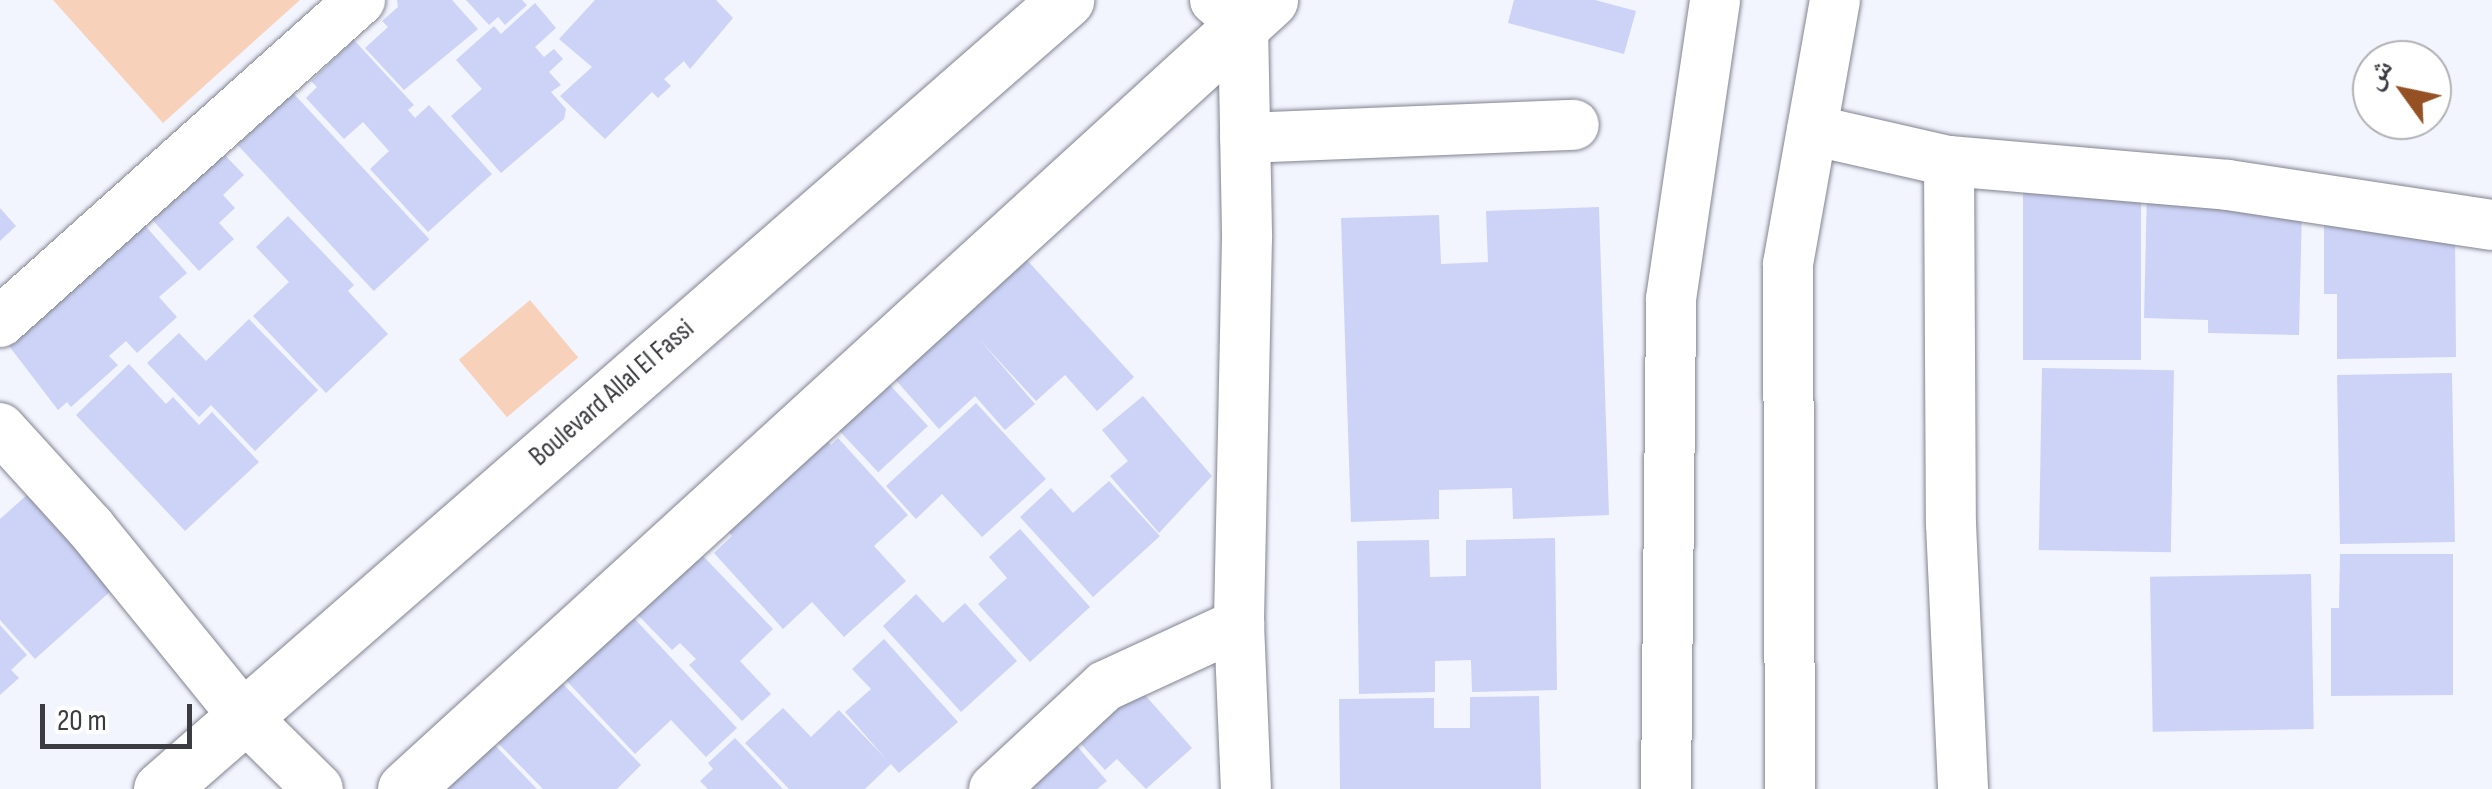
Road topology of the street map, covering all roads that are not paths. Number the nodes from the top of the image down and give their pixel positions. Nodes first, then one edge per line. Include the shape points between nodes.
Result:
1 (360, 0) edge
2 (1066, 0) edge
3 (1715, 0) edge
4 (1835, 0) edge
5 (1243, 8) edge
6 (1574, 125) dead end
7 (1812, 130) junction
8 (1245, 138) junction
9 (1949, 161) junction
10 (2492, 225) edge
11 (0, 322) edge
12 (0, 428) edge
13 (1239, 624) junction
14 (241, 714) junction
15 (161, 789) edge
16 (318, 789) edge
17 (405, 789) edge
18 (994, 789) edge
19 (1246, 789) edge
20 (1666, 789) edge
21 (1790, 789) edge
22 (1962, 789) edge

1 - 11 street
2 - 14 main road, Boulevard Allal El Fassi
3 - 20 street via 1670,299
4 - 7 street
5 - 8 street
5 - 17 main road
6 - 8 street
7 - 9 street
7 - 21 street via 1788,264
8 - 13 street
9 - 10 street via 2228,185
9 - 22 street via 1951,524
12 - 14 street via 90,527
13 - 18 street via 1105,686
13 - 19 street
14 - 15 main road, Boulevard Allal El Fassi
14 - 16 street

